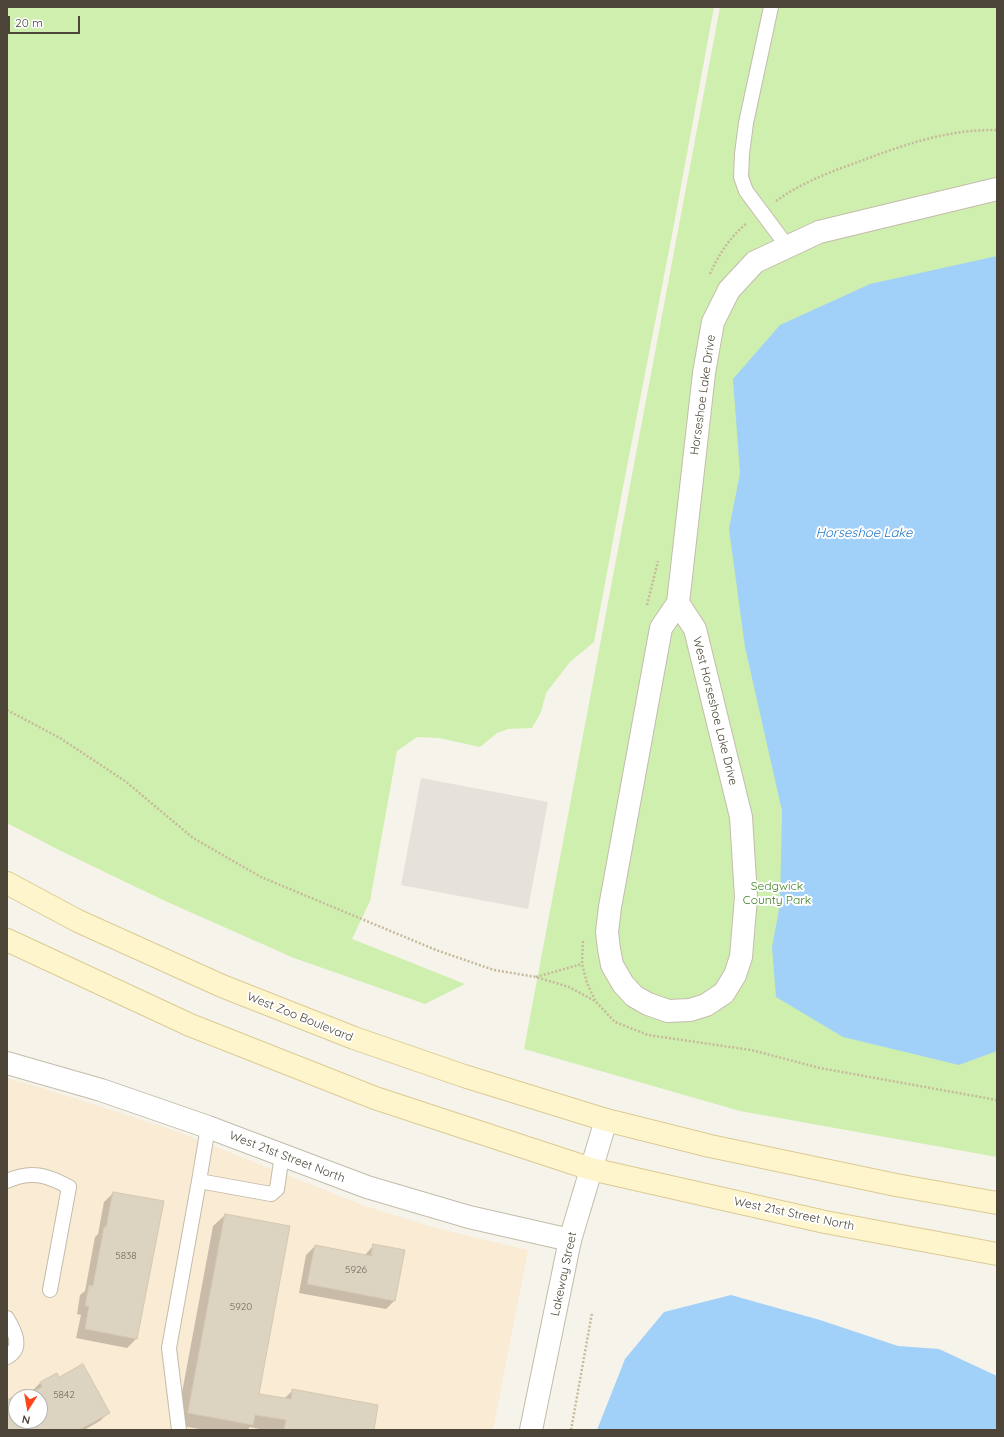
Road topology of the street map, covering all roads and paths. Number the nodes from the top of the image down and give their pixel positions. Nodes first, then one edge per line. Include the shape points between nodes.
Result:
1 (771, 7) edge
2 (997, 130) edge
3 (997, 190) edge
4 (761, 211) junction
5 (787, 246) junction
6 (708, 278) dead end
7 (660, 553) dead end
8 (678, 603) junction
9 (647, 605) dead end
10 (7, 710) edge
11 (7, 883) edge
12 (7, 940) edge
13 (583, 941) dead end
14 (582, 964) junction
15 (536, 977) junction
16 (596, 1002) junction
17 (7, 1063) edge
18 (997, 1100) edge
19 (606, 1120) junction
20 (208, 1127) junction
21 (282, 1156) junction
22 (591, 1169) junction
23 (7, 1181) edge
24 (199, 1181) junction
25 (997, 1203) edge
26 (570, 1240) junction
27 (997, 1254) edge
28 (50, 1290) dead end
29 (592, 1313) dead end
30 (7, 1318) edge
31 (7, 1357) edge
32 (179, 1430) edge
33 (531, 1430) edge
34 (571, 1430) edge

1 - 4 lane via 746,123 742,154 741,177 746,191
2 - 4 path via 938,136 892,150 790,191
3 - 5 street, Horseshoe Lake Drive via 819,232
4 - 5 lane
4 - 6 path via 737,231 718,256
5 - 8 street, Horseshoe Lake Drive via 755,262 729,290 714,322 704,374
7 - 9 path
8 - 8 street, West Horseshoe Lake Drive via 661,628 607,932 612,965 622,984 634,996 648,1004 668,1010 690,1010 706,1005 724,993 735,975 741,957 746,897 741,817 695,629
10 - 15 path via 60,738 125,781 193,838 261,877 436,950 494,970
11 - 19 main road, West Zoo Boulevard via 78,920 222,986 354,1038 464,1076
12 - 22 main road via 190,1025 360,1092
13 - 14 path
14 - 15 path
14 - 16 path
15 - 16 path via 570,987
16 - 18 path via 615,1022 648,1035 751,1050 820,1068
17 - 20 street, West 21st Street North via 101,1090
19 - 22 street, Lakeway Street
19 - 25 main road via 710,1146 896,1185
20 - 21 street, West 21st Street North
20 - 24 lane
21 - 24 lane via 277,1189 271,1194
21 - 26 street, West 21st Street North via 367,1187 462,1215
22 - 26 street, Lakeway Street
22 - 27 main road, West 21st Street North via 825,1222
23 - 28 lane via 33,1174 56,1180 69,1187
24 - 32 lane via 169,1348
26 - 33 street, Lakeway Street
29 - 34 path
30 - 31 lane via 15,1333 16,1344 11,1355

